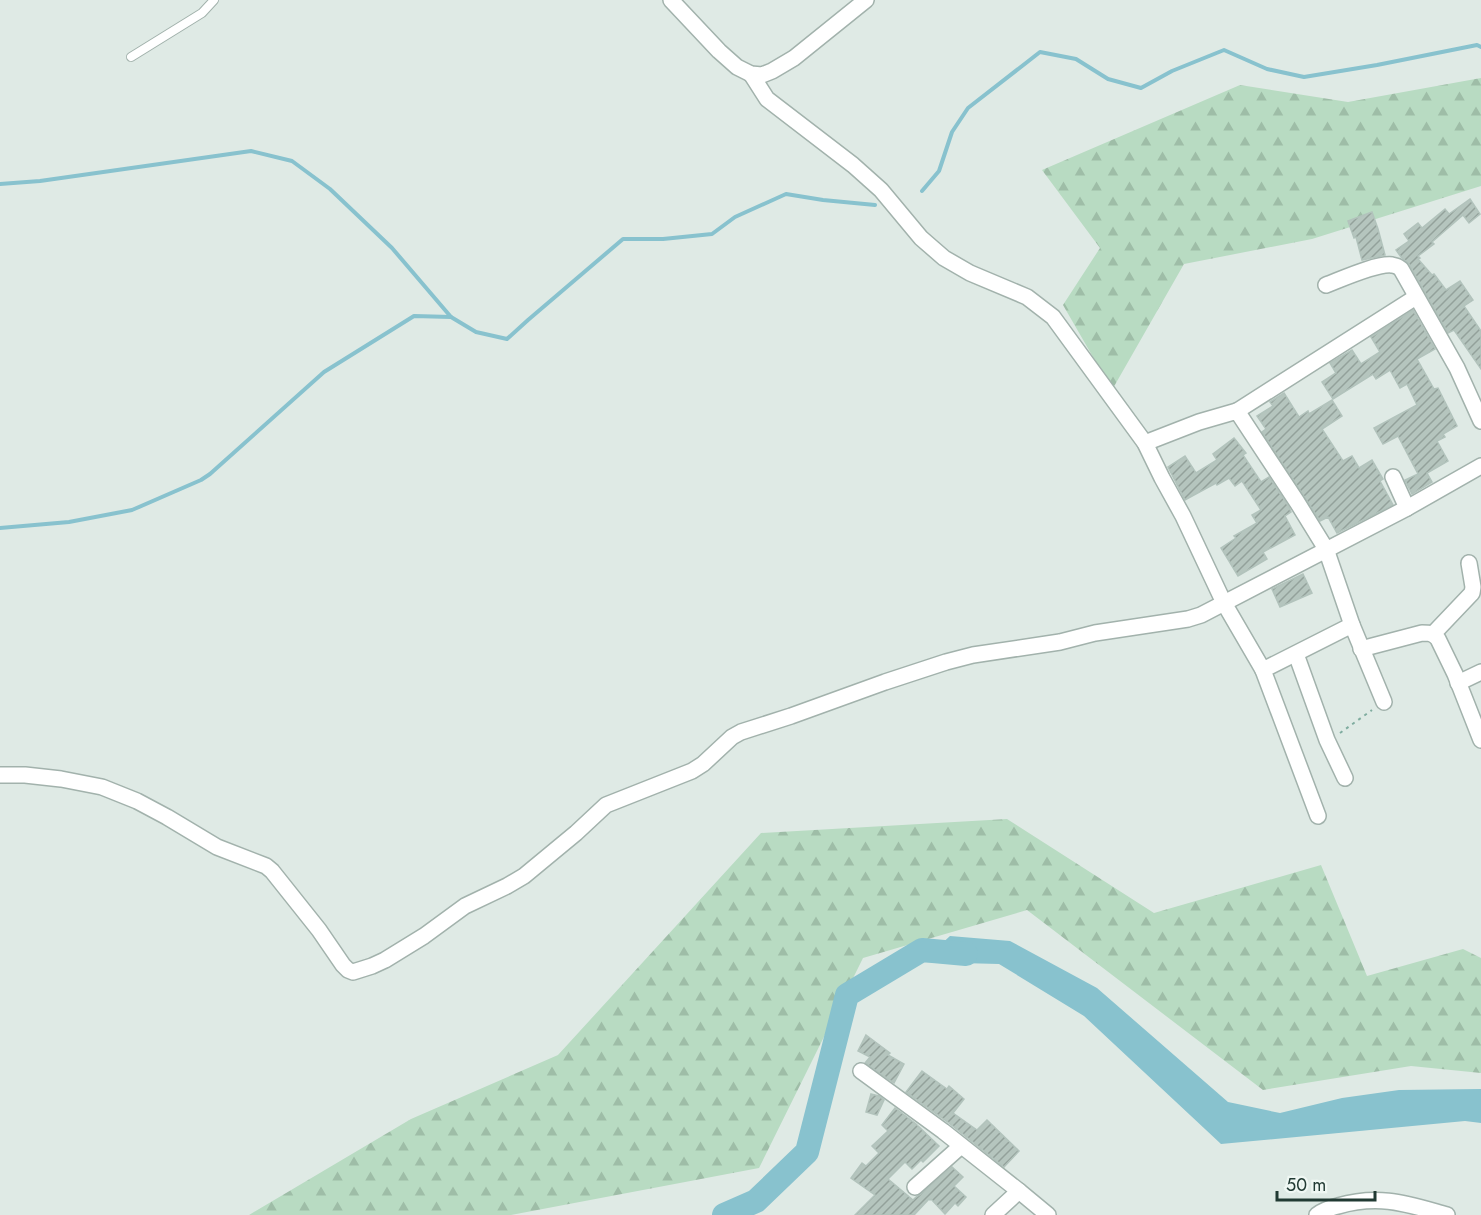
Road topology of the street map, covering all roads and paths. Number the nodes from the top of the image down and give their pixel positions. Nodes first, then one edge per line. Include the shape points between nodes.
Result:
1 (214, 0) edge
2 (671, 0) edge
3 (866, 0) edge
4 (130, 57) dead end
5 (751, 74) junction
6 (1326, 285) dead end
7 (1416, 297) junction
8 (1237, 411) junction
9 (1481, 421) edge
10 (1145, 443) junction
11 (1481, 466) edge
12 (1393, 477) dead end
13 (1407, 508) junction
14 (1326, 549) junction
15 (1469, 563) dead end
16 (1224, 603) junction
17 (1352, 625) junction
18 (1433, 634) junction
19 (1361, 649) junction
20 (1296, 654) junction
21 (1263, 670) junction
22 (1481, 672) edge
23 (1458, 683) junction
24 (1384, 702) joint
25 (1327, 740) junction
26 (1481, 740) edge
27 (0, 775) edge
28 (1345, 778) dead end
29 (1318, 816) dead end
30 (861, 1071) dead end
31 (961, 1146) junction
32 (915, 1187) dead end
33 (1019, 1191) junction
34 (996, 1214) edge
35 (1048, 1215) edge
36 (1317, 1215) edge
37 (1447, 1215) edge

1 - 4 lane via 202,13
2 - 5 street via 719,51
3 - 5 street via 794,58 768,74
5 - 10 street via 767,99 881,190 921,238 944,258 1027,297 1053,317
6 - 7 street via 1393,265 1401,269
7 - 8 street
7 - 9 street via 1457,368
8 - 10 street
8 - 14 street
10 - 16 street
11 - 13 street
12 - 13 street
13 - 14 street
14 - 16 street
14 - 17 street
15 - 18 street via 1472,593
16 - 21 street
16 - 27 street via 1188,619 946,662 741,732 698,768 604,806 524,876 465,906 386,960 353,972 343,965 266,866 217,847 147,807 102,787 61,779
17 - 19 street
17 - 20 street
18 - 19 street via 1422,633
18 - 23 street
19 - 24 street
20 - 21 street
20 - 25 street
21 - 29 street
22 - 23 street
23 - 26 street
24 - 25 path
25 - 28 street
30 - 31 street
31 - 32 street
31 - 33 street
33 - 34 street
33 - 35 street
36 - 37 street via 1365,1200 1405,1203

